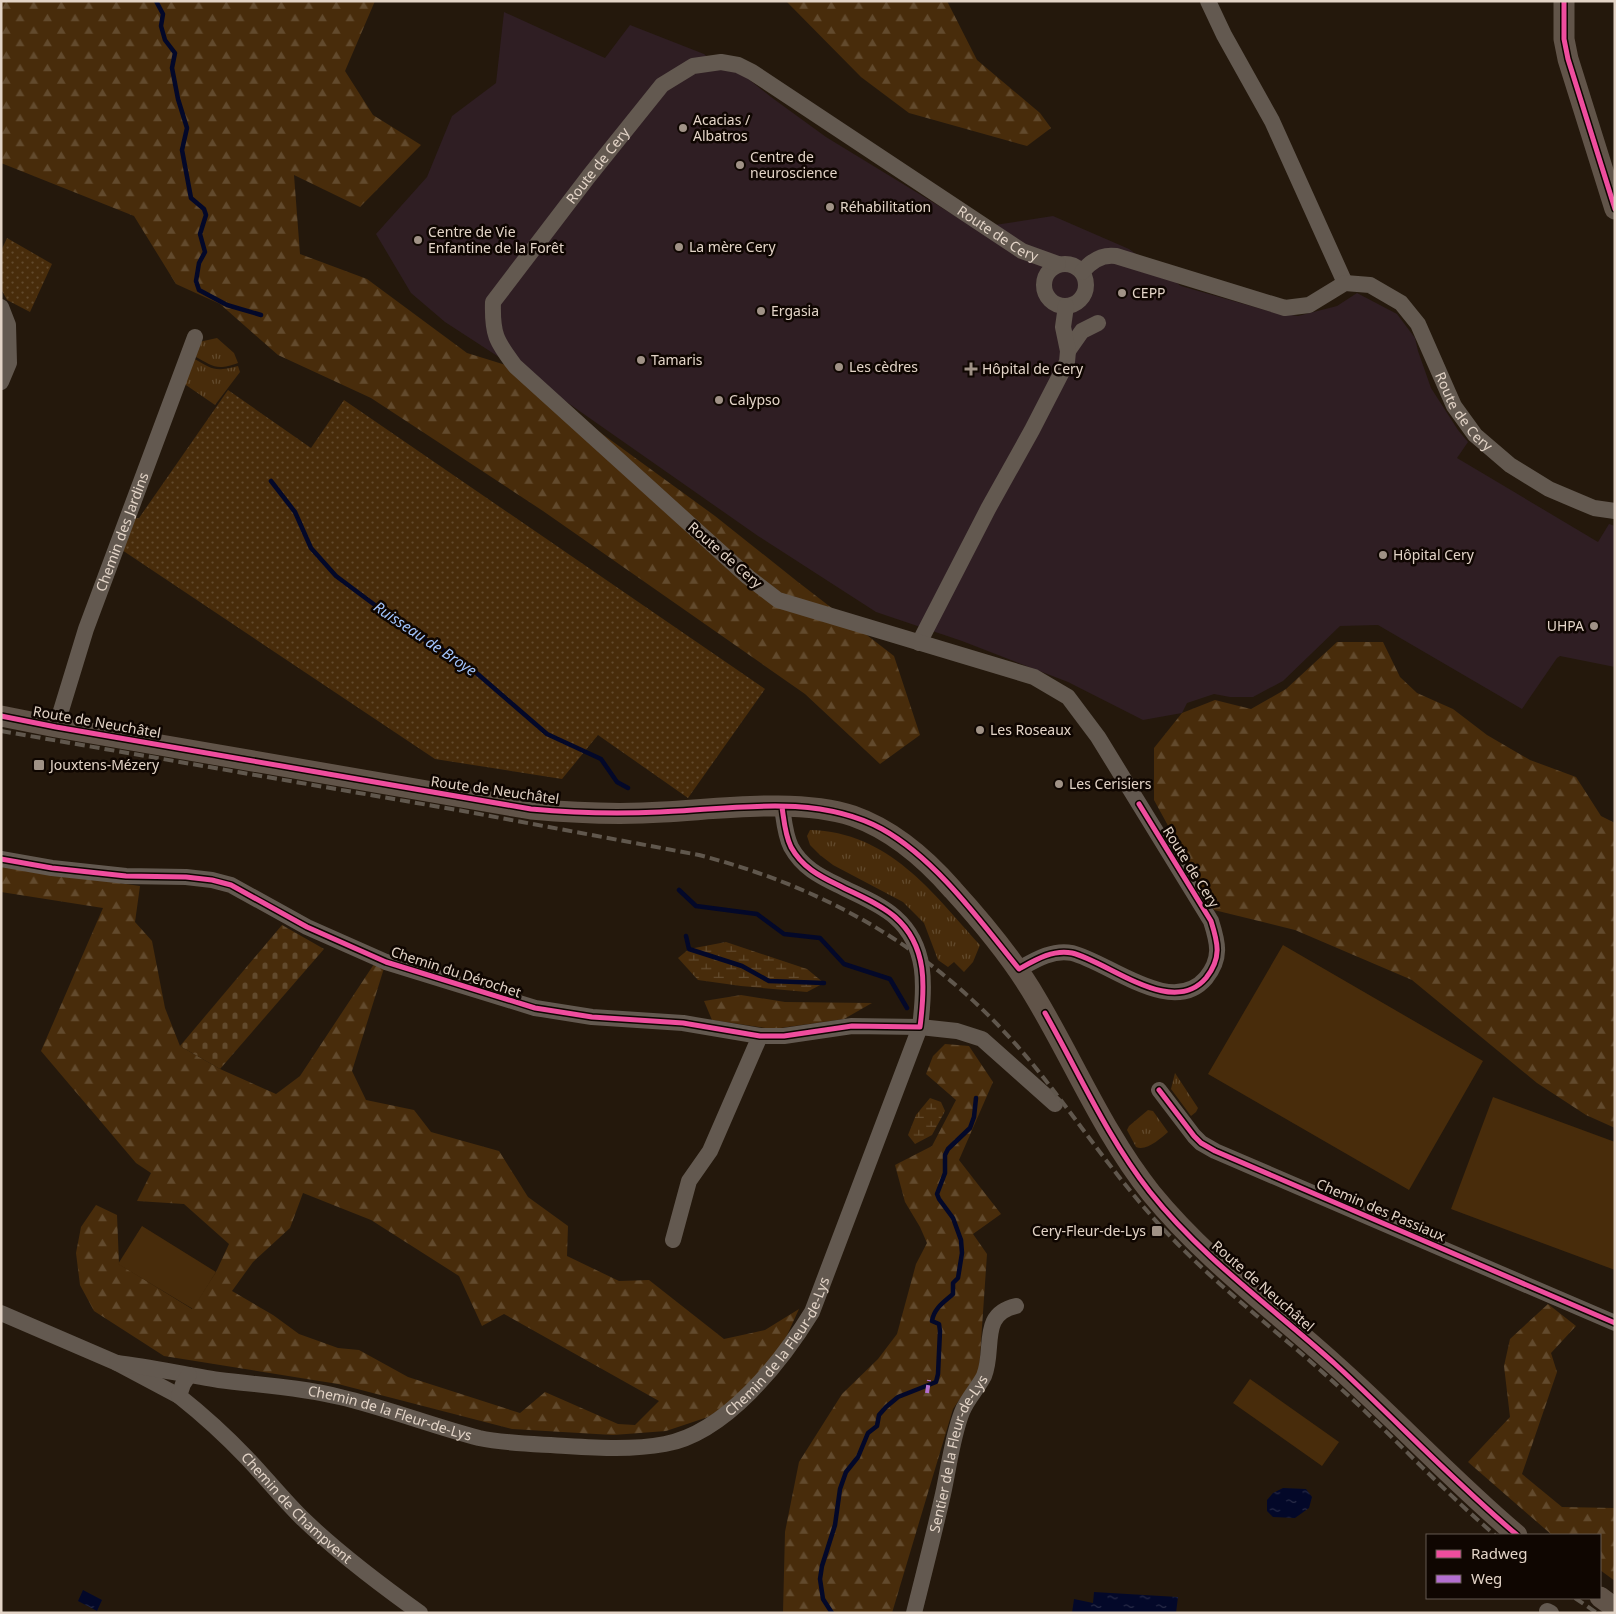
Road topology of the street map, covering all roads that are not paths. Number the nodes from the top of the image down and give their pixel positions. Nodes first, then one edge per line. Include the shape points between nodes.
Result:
1 (1208, 1) edge
2 (1564, 1) edge
3 (1615, 209) edge
4 (1058, 264) junction
5 (1082, 272) junction
6 (1345, 283) junction
7 (1066, 306) junction
8 (1, 307) edge
9 (1098, 323) dead end
10 (195, 338) dead end
11 (1068, 351) junction
12 (1, 382) edge
13 (1615, 511) edge
14 (920, 643) junction
15 (1, 716) edge
16 (56, 727) junction
17 (782, 807) junction
18 (1, 859) edge
19 (1019, 969) junction
20 (920, 1027) junction
21 (760, 1036) junction
22 (1158, 1090) dead end
23 (1055, 1104) dead end
24 (673, 1240) dead end
25 (1016, 1306) dead end
26 (1, 1313) edge
27 (1615, 1323) edge
28 (117, 1363) junction
29 (189, 1375) junction
30 (179, 1396) junction
31 (1516, 1534) edge
32 (1601, 1598) edge
33 (1615, 1608) edge
34 (420, 1613) edge
35 (914, 1613) edge

1 - 6 street via 1272,121
2 - 3 main road via 1564,39 1568,59
4 - 5 street via 1071,264
4 - 7 street via 1044,278 1044,290 1050,301
4 - 14 street, Route de Cery via 1022,251 752,72 721,62 693,66 662,85 492,302 492,325 499,346 514,366 748,577 778,600
5 - 6 street via 1088,264 1106,255 1116,256 1285,308 1309,305
5 - 7 street via 1086,283 1083,296
6 - 13 street, Route de Cery via 1370,285 1401,302 1418,324 1454,406 1475,435 1510,465 1549,489 1594,508
7 - 11 street via 1063,327
8 - 12 street via 8,325 9,363
9 - 11 street via 1082,331
10 - 16 street, Chemin des Jardins via 86,629
11 - 14 street via 1067,362
14 - 19 street, Route de Cery via 1034,677 1068,697 1098,737 1211,921 1218,942 1217,958 1211,971 1203,981 1179,992 1165,992 1144,985 1072,953 1057,952
15 - 16 main road, Route de Neuchâtel
16 - 17 main road, Route de Neuchâtel via 532,809 621,813
17 - 19 main road, Route de Neuchâtel via 819,808 852,816 884,830 935,870
17 - 20 street, Chemin de la Fleur-de-Lys via 790,846 807,868 883,909 910,934 920,954 924,976
18 - 21 street, Chemin du Dérochet via 126,876 212,880 231,885 307,927 386,962 534,1008 592,1017 682,1023
19 - 31 main road, Route de Neuchâtel via 1112,1138 1177,1223 1376,1402
20 - 21 street, Chemin du Dérochet via 852,1026 784,1036
20 - 23 street, Chemin du Dérochet via 957,1031 982,1039
20 - 29 street, Chemin de la Fleur-de-Lys via 812,1312 780,1359 743,1400 692,1435 667,1444 637,1448 509,1442 481,1438 340,1397
21 - 24 street via 710,1152 689,1181
22 - 27 street, Chemin des Passiaux via 1194,1136 1215,1151
25 - 35 street, Sentier de la Fleur-de-Lys via 997,1314 984,1376 963,1410 957,1428
26 - 28 street, Chemin de Champvent
28 - 29 street, Chemin de Champvent
28 - 30 street, Chemin de Champvent
29 - 30 street
30 - 34 street, Chemin de Champvent via 223,1434 333,1548
32 - 33 main road

